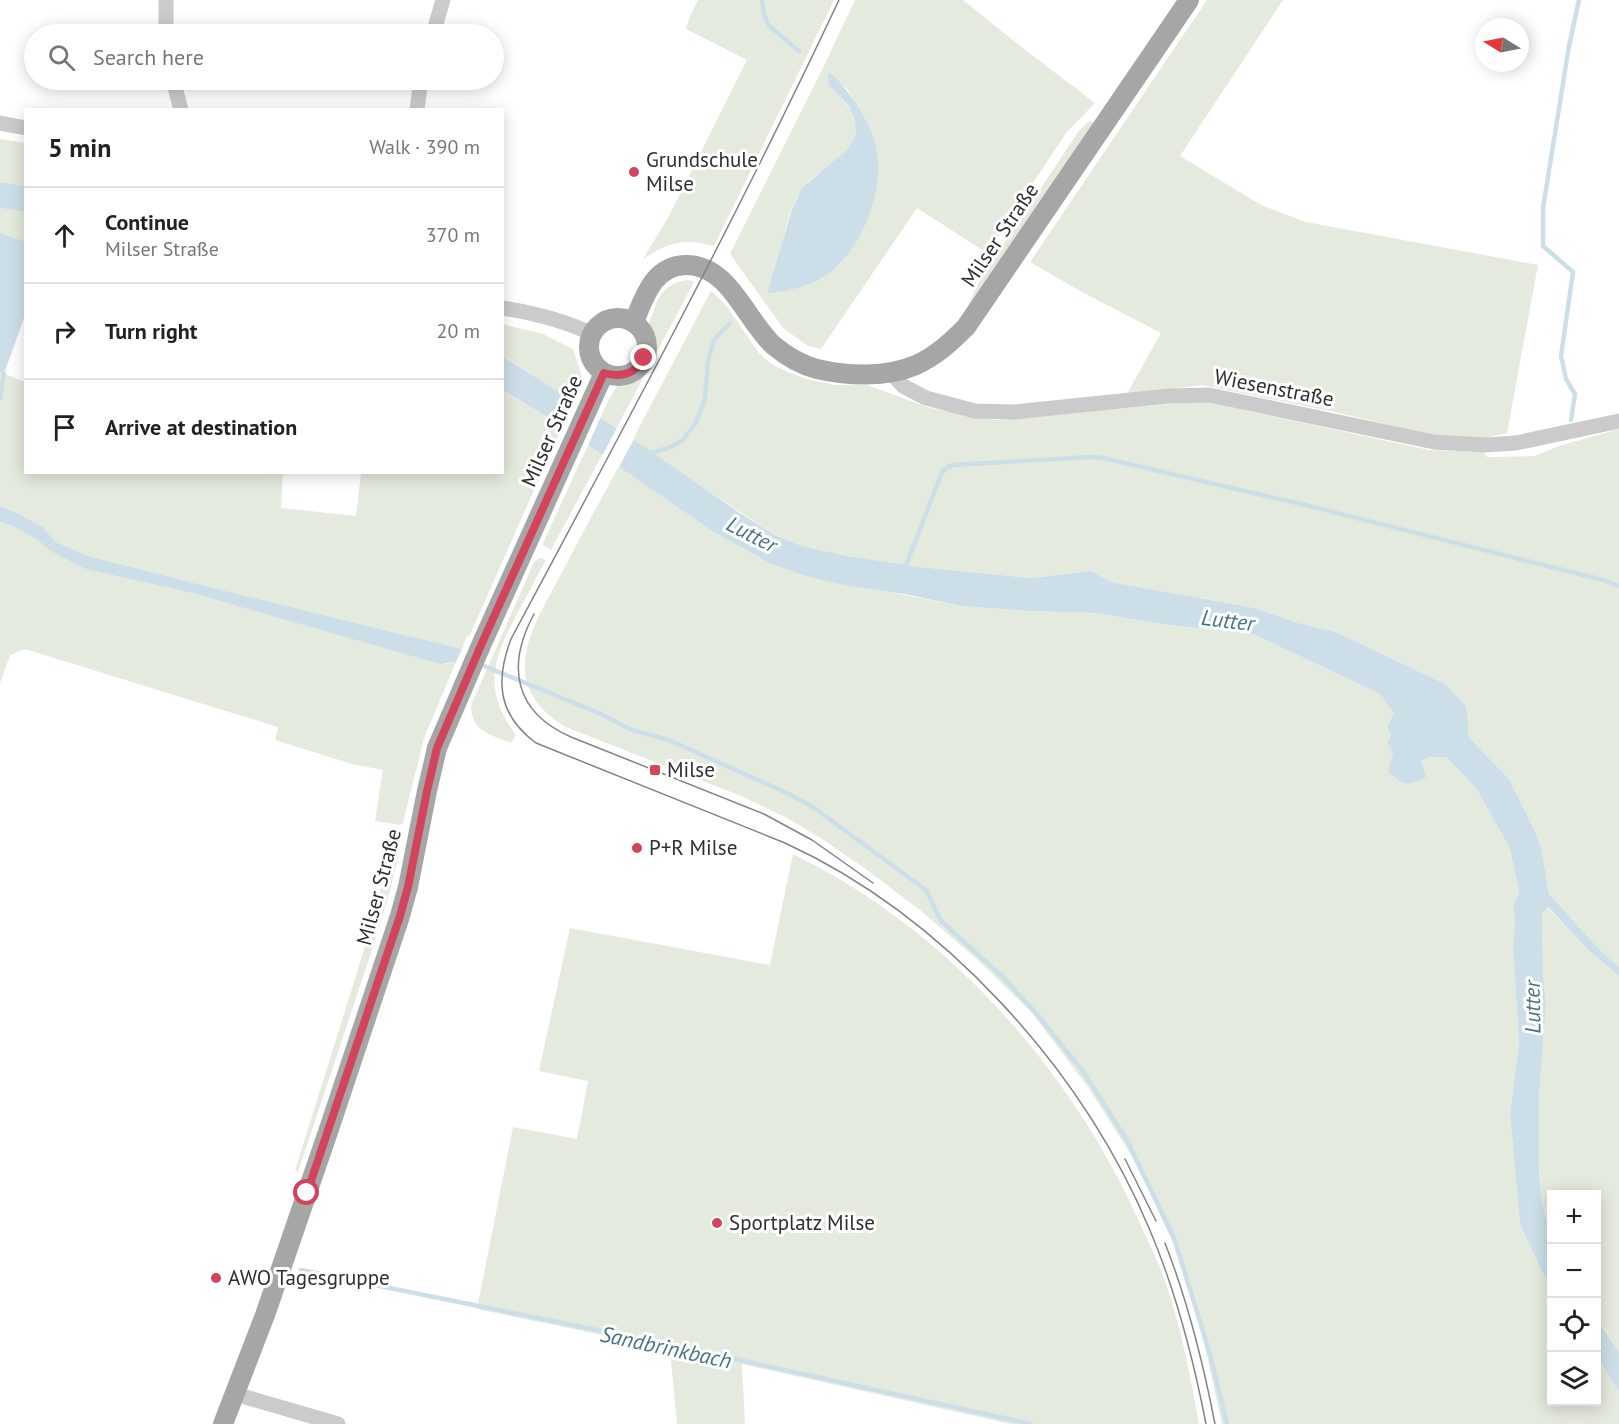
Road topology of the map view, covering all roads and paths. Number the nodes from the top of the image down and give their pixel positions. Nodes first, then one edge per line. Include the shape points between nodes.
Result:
1 (166, 0) edge
2 (443, 0) edge
3 (1189, 0) edge
4 (166, 24) edge
5 (436, 24) edge
6 (175, 90) edge
7 (420, 90) edge
8 (180, 108) edge
9 (417, 108) edge
10 (0, 123) edge
11 (24, 128) edge
12 (504, 308) edge
13 (634, 322) junction
14 (592, 334) junction
15 (891, 373) junction
16 (600, 381) junction
17 (1619, 421) edge
18 (235, 1394) junction
19 (223, 1424) edge
20 (338, 1424) edge

1 - 4 street
2 - 5 street
3 - 15 main road, Milser Straße via 966,327 932,357
6 - 8 street
7 - 9 street
10 - 11 street
12 - 14 street via 548,317
13 - 14 main road via 622,318 607,320
13 - 15 main road, Milser Straße via 658,275 682,265 702,267 720,278 772,343 794,360 815,369 844,373
13 - 16 main road via 646,336 647,346 640,365 632,373
14 - 16 main road via 589,344
15 - 17 street, Wiesenstraße via 903,386 926,398 975,411 1014,412 1209,394 1434,442 1516,443
16 - 18 main road, Milser Straße via 437,748 397,925
18 - 19 main road, Milser Straße
18 - 20 street

